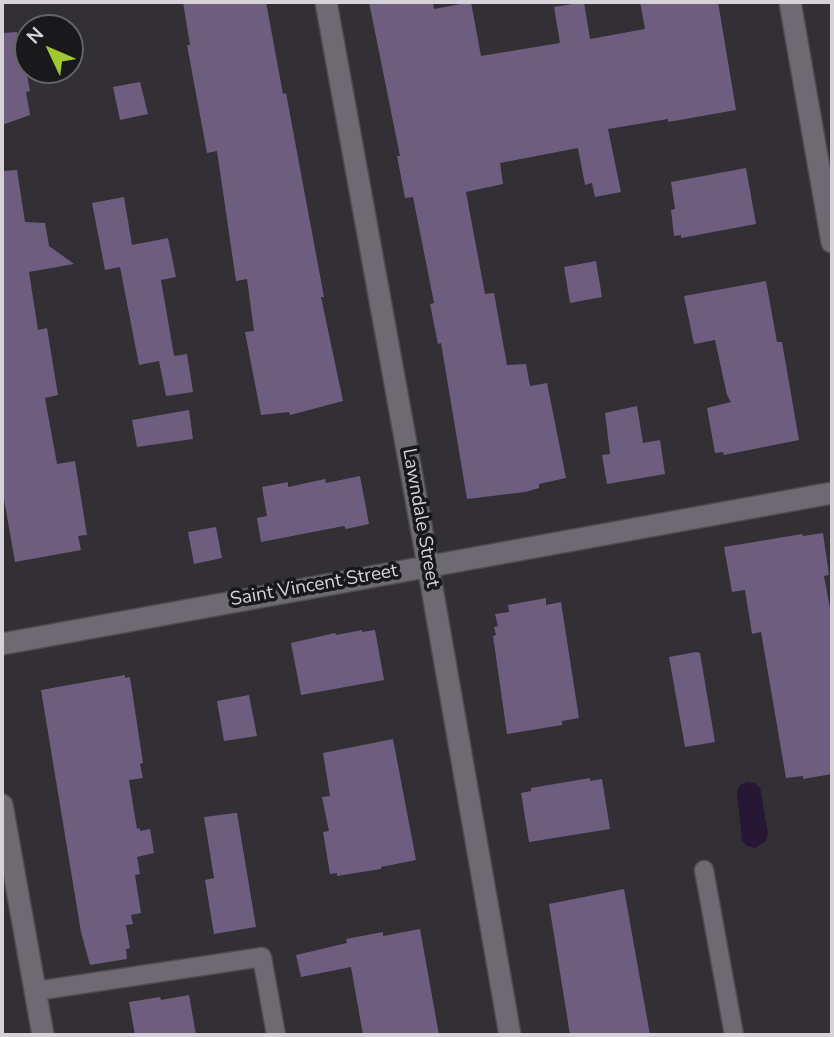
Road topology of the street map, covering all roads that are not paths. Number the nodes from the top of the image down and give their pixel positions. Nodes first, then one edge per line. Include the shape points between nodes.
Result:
1 (326, 2) edge
2 (790, 2) edge
3 (832, 242) edge
4 (832, 493) edge
5 (428, 565) junction
6 (2, 643) edge
7 (2, 806) edge
8 (704, 870) dead end
9 (36, 991) junction
10 (43, 1035) edge
11 (276, 1035) edge
12 (510, 1035) edge
13 (734, 1035) edge

1 - 5 street, Lawndale Street
2 - 3 street
4 - 5 street, Saint Vincent Street
5 - 6 street, Saint Vincent Street
5 - 12 street, Lawndale Street
7 - 9 street
8 - 13 lane
9 - 10 street
9 - 11 lane via 262,957

